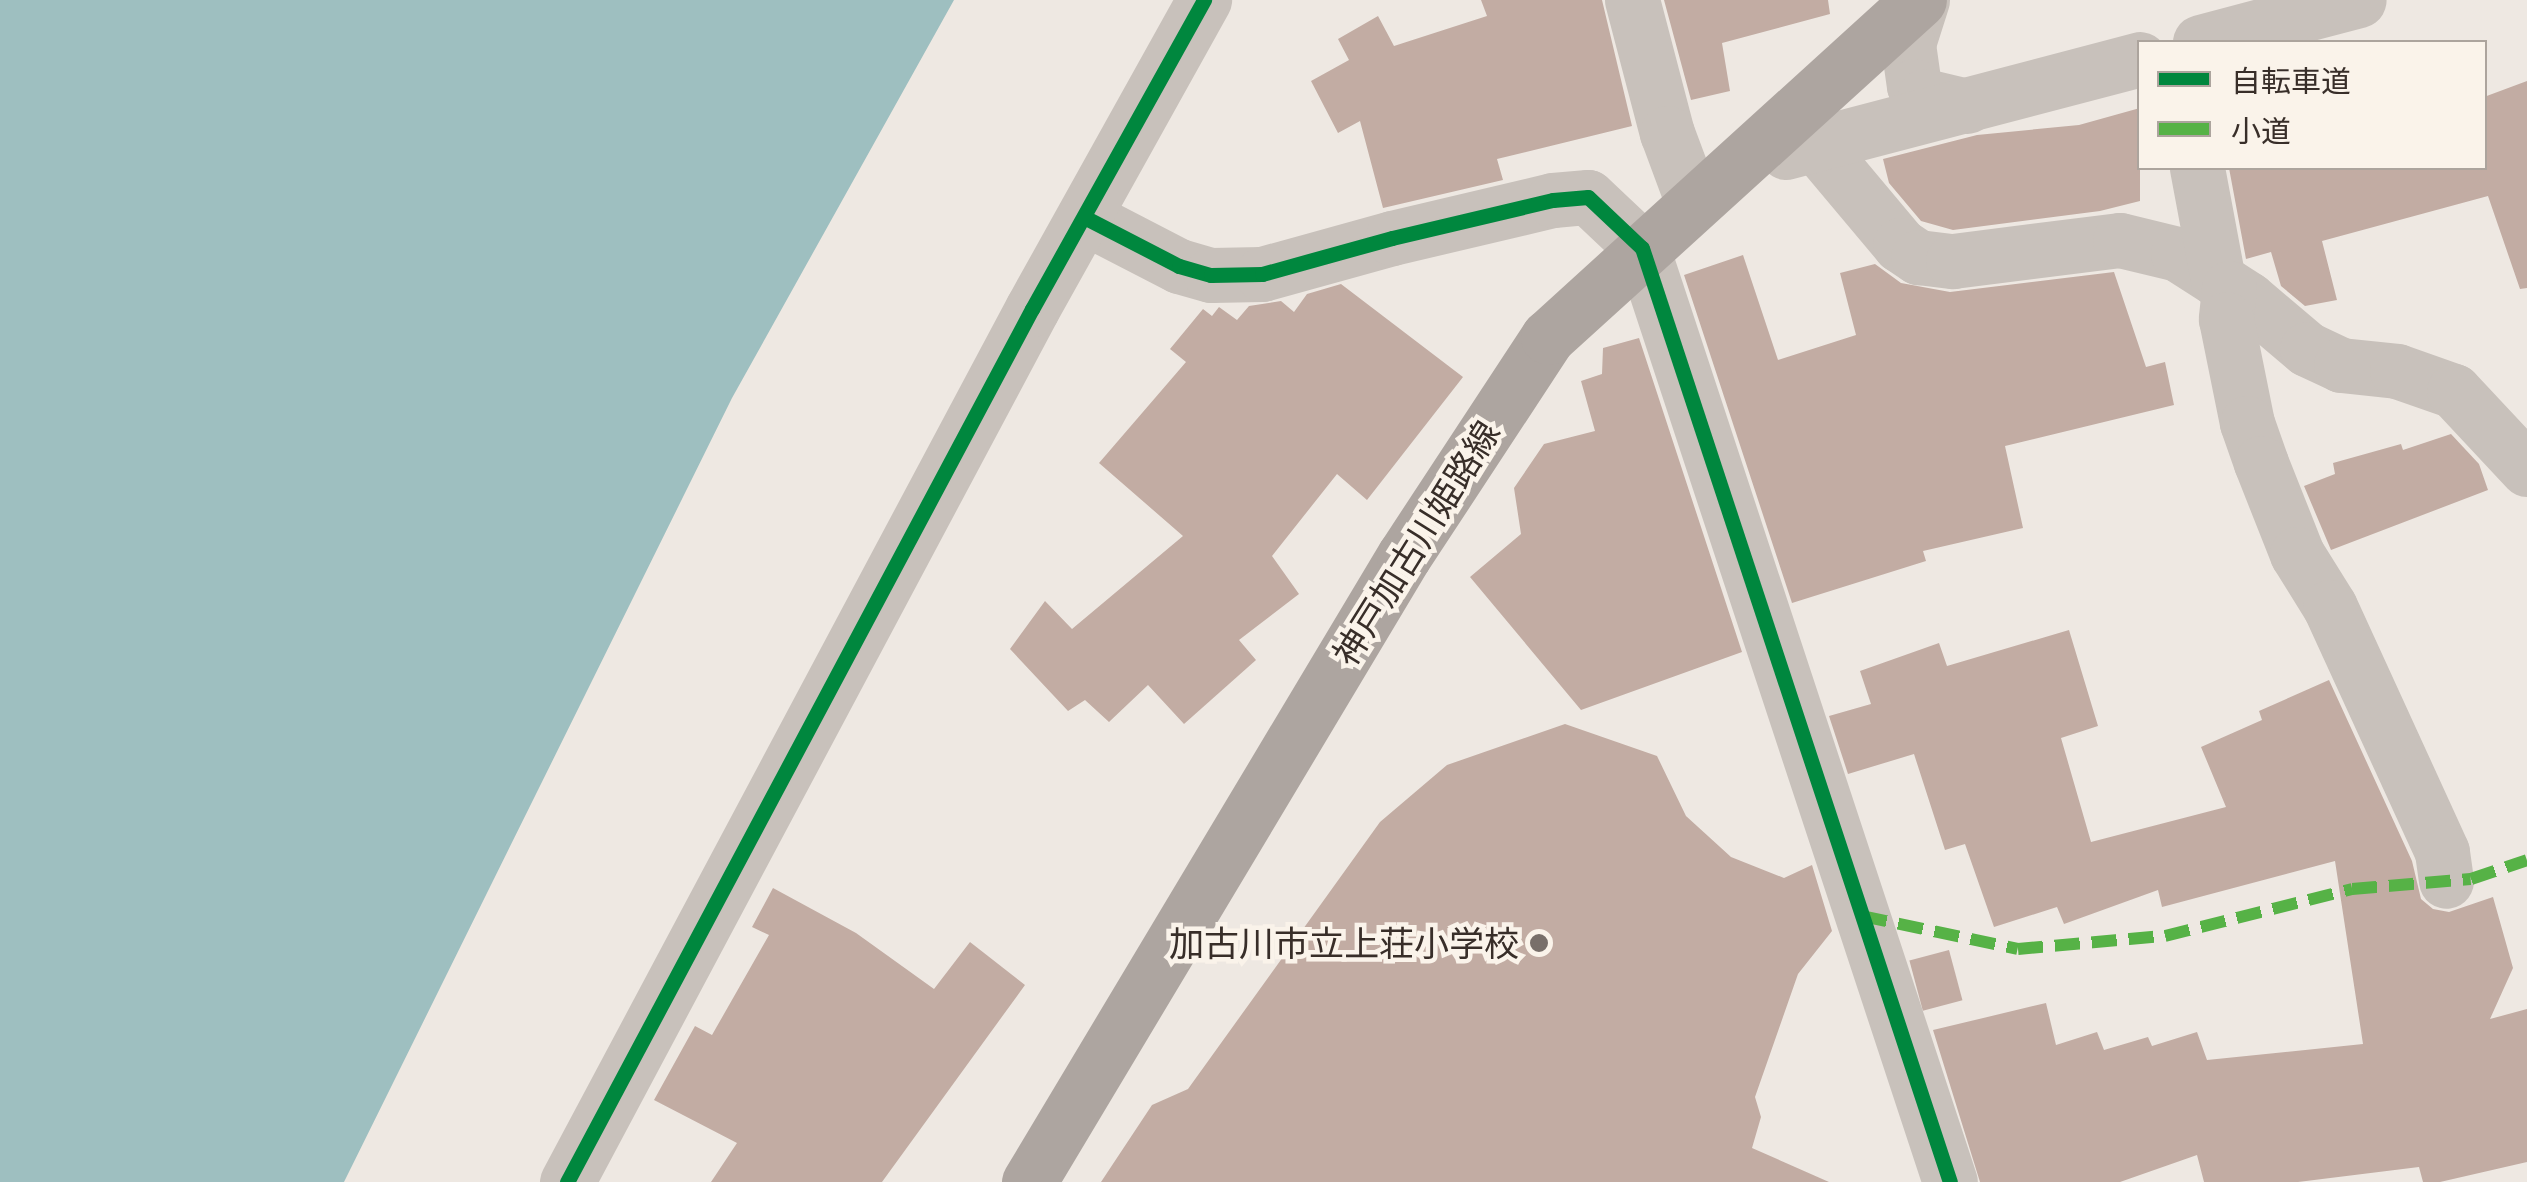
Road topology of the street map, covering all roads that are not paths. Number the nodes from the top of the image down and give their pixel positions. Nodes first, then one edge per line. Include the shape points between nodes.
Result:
1 (1204, 0) edge
2 (1632, 0) edge
3 (1920, 0) edge
4 (2359, 0) edge
5 (2208, 40) edge
6 (2137, 60) edge
7 (1966, 106) junction
8 (1817, 146) junction
9 (1739, 161) junction
10 (2197, 170) edge
11 (1693, 203) junction
12 (1084, 217) junction
13 (1642, 248) junction
14 (2223, 284) junction
15 (2527, 469) edge
16 (2446, 881) dead end
17 (567, 1182) edge
18 (1029, 1182) edge
19 (1950, 1182) edge

1 - 12 street
2 - 11 street
3 - 7 street via 1908,44 1914,86 1925,96
3 - 9 main road, 神戸加古川姫路線
4 - 5 street
6 - 7 street
7 - 8 street
8 - 9 street
8 - 14 street via 1889,233 1918,257 1953,261 2120,240 2178,254
9 - 11 main road, 神戸加古川姫路線
10 - 14 street
11 - 13 main road, 神戸加古川姫路線
12 - 13 street via 1179,266 1212,275 1262,274 1553,200 1588,197
12 - 17 street
13 - 18 main road, 神戸加古川姫路線 via 1548,337 1404,556
13 - 19 street
14 - 15 street via 2307,349 2341,366 2397,371 2454,391
14 - 16 street via 2247,422 2261,463 2297,554 2330,608 2435,836

